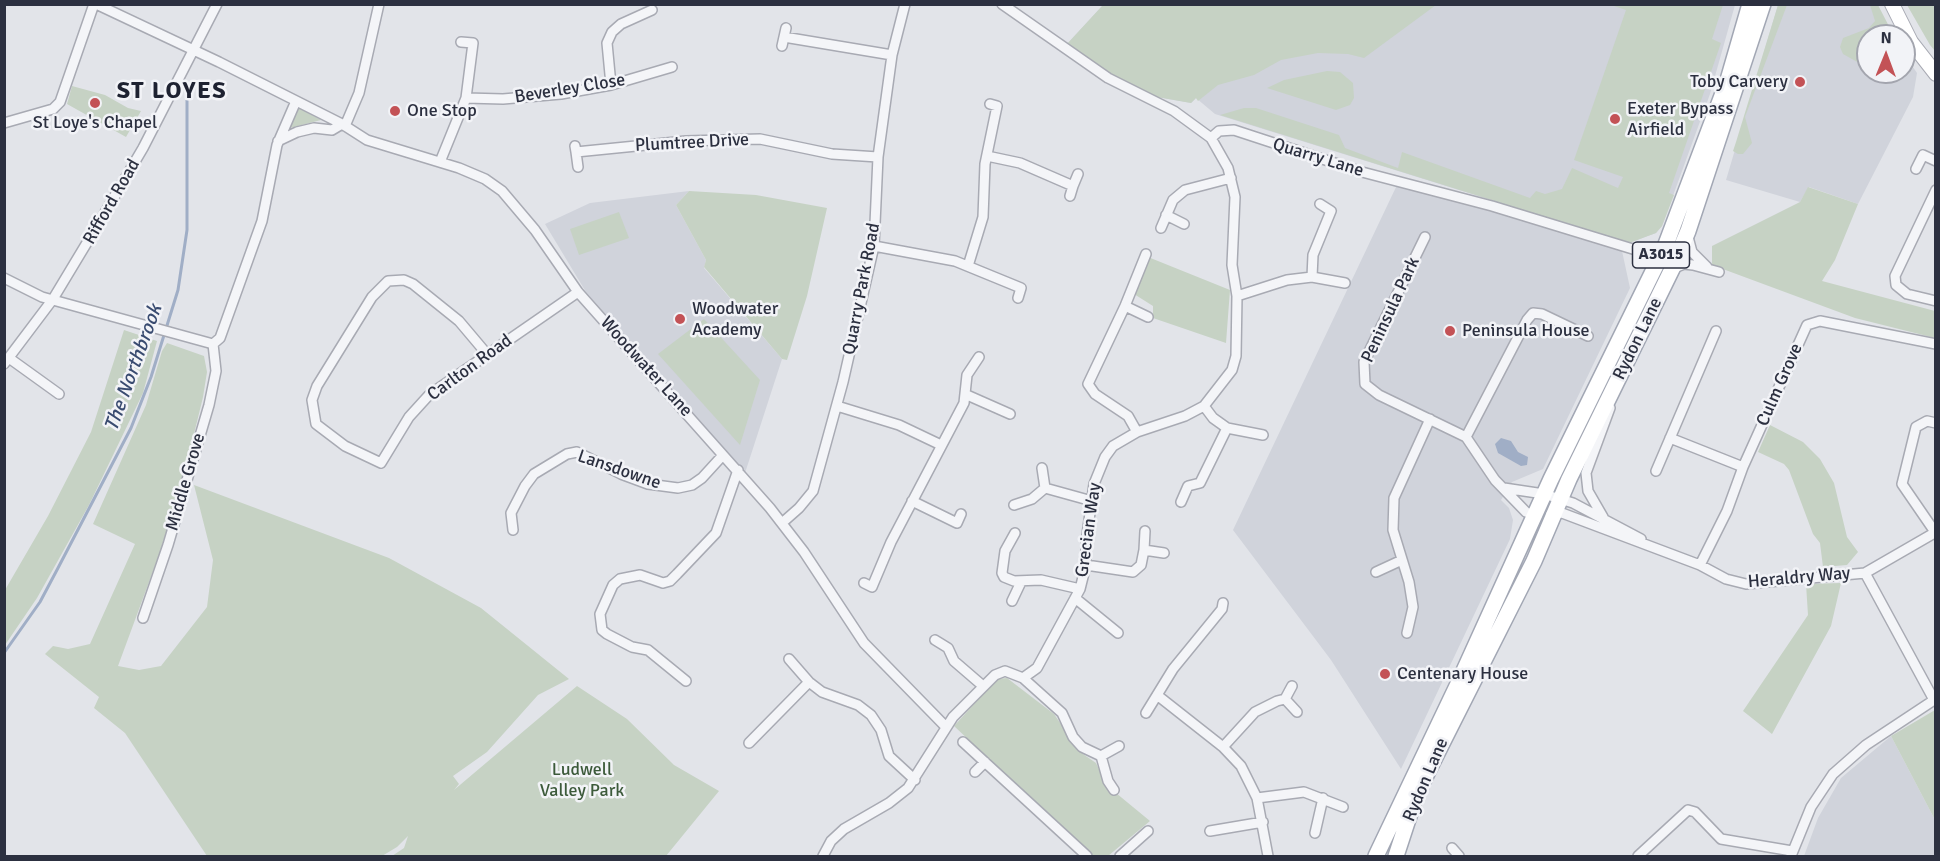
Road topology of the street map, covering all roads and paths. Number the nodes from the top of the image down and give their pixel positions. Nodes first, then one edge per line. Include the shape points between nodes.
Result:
1 (217, 4) edge
2 (379, 4) edge
3 (905, 4) edge
4 (1002, 4) edge
5 (1750, 4) edge
6 (1763, 4) edge
7 (1892, 4) edge
8 (98, 5) edge
9 (653, 10) edge
10 (784, 37) dead end
11 (461, 42) dead end
12 (193, 51) junction
13 (892, 55) junction
14 (672, 67) dead end
15 (1935, 74) edge
16 (611, 85) junction
17 (466, 98) junction
18 (296, 101) junction
19 (998, 106) dead end
20 (4, 123) edge
21 (344, 125) junction
22 (1211, 138) junction
23 (279, 141) junction
24 (987, 156) junction
25 (878, 157) junction
26 (1935, 161) edge
27 (440, 162) junction
28 (578, 167) dead end
29 (1916, 169) dead end
30 (1078, 174) dead end
31 (1231, 178) junction
32 (1935, 190) edge
33 (1320, 204) dead end
34 (1933, 204) edge
35 (1166, 215) junction
36 (1184, 224) dead end
37 (1161, 228) dead end
38 (1688, 231) junction
39 (1425, 237) dead end
40 (874, 246) junction
41 (1665, 247) junction
42 (1146, 254) dead end
43 (968, 266) junction
44 (1708, 268) junction
45 (1672, 269) junction
46 (1719, 272) dead end
47 (1312, 277) junction
48 (4, 278) edge
49 (1025, 279) dead end
50 (1345, 283) dead end
51 (1021, 288) junction
52 (578, 292) junction
53 (1238, 296) junction
54 (1018, 298) dead end
55 (53, 299) junction
56 (1935, 301) edge
57 (1125, 306) junction
58 (1148, 317) dead end
59 (1716, 331) dead end
60 (1588, 336) dead end
61 (213, 344) junction
62 (1935, 344) edge
63 (486, 353) junction
64 (979, 357) dead end
65 (7, 361) edge
66 (60, 394) dead end
67 (967, 394) junction
68 (1607, 400) junction
69 (837, 406) junction
70 (1204, 406) junction
71 (1010, 414) dead end
72 (1430, 419) junction
73 (1935, 423) edge
74 (1227, 428) junction
75 (1137, 432) junction
76 (1263, 435) dead end
77 (1466, 437) junction
78 (1671, 438) junction
79 (941, 445) junction
80 (723, 455) junction
81 (1215, 455) junction
82 (1225, 461) dead end
83 (1743, 467) junction
84 (1042, 468) dead end
85 (738, 470) junction
86 (1656, 471) dead end
87 (1045, 488) junction
88 (1504, 489) junction
89 (1544, 494) junction
90 (912, 501) junction
91 (1092, 501) junction
92 (1181, 502) dead end
93 (1014, 505) dead end
94 (1558, 505) junction
95 (1534, 516) junction
96 (1605, 520) junction
97 (782, 523) junction
98 (513, 530) dead end
99 (1145, 531) dead end
100 (1935, 532) edge
101 (953, 533) dead end
102 (1015, 533) dead end
103 (1657, 549) junction
104 (1144, 550) junction
105 (1164, 553) dead end
106 (1402, 560) junction
107 (1086, 565) junction
108 (1700, 565) junction
109 (1376, 572) dead end
110 (1865, 573) junction
111 (1022, 582) junction
112 (870, 587) dead end
113 (1080, 589) junction
114 (1076, 598) junction
115 (1012, 601) dead end
116 (1223, 603) dead end
117 (143, 618) dead end
118 (1118, 633) dead end
119 (1407, 633) dead end
120 (934, 640) dead end
121 (789, 658) dead end
122 (1023, 678) junction
123 (686, 681) dead end
124 (808, 682) junction
125 (983, 686) junction
126 (1292, 686) dead end
127 (1157, 695) junction
128 (1285, 699) junction
129 (1934, 700) edge
130 (1297, 712) dead end
131 (1146, 713) dead end
132 (946, 728) junction
133 (963, 742) dead end
134 (750, 743) dead end
135 (1119, 746) dead end
136 (1223, 747) junction
137 (1101, 756) junction
138 (985, 762) junction
139 (975, 772) dead end
140 (915, 780) junction
141 (1114, 790) dead end
142 (1257, 798) junction
143 (1323, 798) junction
144 (1343, 807) dead end
145 (1263, 822) junction
146 (1148, 831) dead end
147 (1210, 831) dead end
148 (1315, 834) dead end
149 (1452, 849) dead end
150 (1791, 854) edge
151 (823, 856) edge
152 (1087, 856) edge
153 (1120, 856) edge
154 (1268, 856) edge
155 (1376, 856) edge
156 (1396, 856) edge
157 (1459, 856) edge
158 (1638, 856) edge

1 - 12 street, Rifford Road
2 - 21 street via 359,93
3 - 13 street, Quarry Park Road
4 - 22 street via 1108,78 1174,111
5 - 41 main road, Rydon Lane / A3015 via 1728,80
6 - 38 main road, Rydon Lane / A3015
7 - 15 street via 1911,42
8 - 12 street, Woodwater Lane
8 - 20 street via 60,102 53,109
9 - 16 street via 612,32 607,44
10 - 13 street
11 - 17 street via 473,43
12 - 18 street, Woodwater Lane
12 - 55 street, Rifford Road via 143,148
13 - 25 street, Quarry Park Road
14 - 16 street, Beverley Close
16 - 17 street, Beverley Close via 503,99
17 - 27 street
18 - 21 street, Woodwater Lane
18 - 23 street
19 - 24 street
21 - 23 street via 332,130 314,128 297,132
21 - 27 street, Woodwater Lane via 367,140
22 - 31 street, Grecian Way
22 - 41 street, Quarry Lane via 1220,131 1234,130 1362,172 1636,250 1652,252
23 - 61 street via 270,168 262,221 220,338
24 - 30 street via 1020,163 1072,191
24 - 43 street via 984,217
25 - 28 street, Plumtree Drive via 729,138 575,149
25 - 40 street, Quarry Park Road
26 - 29 street via 1924,152
27 - 52 street, Woodwater Lane via 485,179 502,191
31 - 35 street via 1185,190 1173,200
31 - 53 street, Grecian Way via 1236,214 1232,265
32 - 34 street
33 - 47 street via 1335,212 1313,255
34 - 56 street via 1895,276 1896,285 1907,294
35 - 36 street
35 - 37 street
38 - 44 street via 1692,252
38 - 45 main road, Rydon Lane / A3015
39 - 72 street, Peninsula Park via 1363,370 1370,390
40 - 43 street
40 - 69 street, Quarry Park Road
41 - 89 main road, Rydon Lane / A3015
42 - 57 street
43 - 51 street
44 - 45 street via 1684,264
44 - 46 street
45 - 68 main road, Rydon Lane / A3015
47 - 50 street
47 - 53 street via 1287,280
48 - 55 street via 33,294
49 - 51 street
51 - 54 street
52 - 63 street, Carlton Road
52 - 80 street, Woodwater Lane
53 - 70 street, Grecian Way via 1234,365
55 - 61 street
55 - 65 street, Rifford Road
57 - 58 street
57 - 75 street via 1088,384 1095,394 1128,416
59 - 78 street
60 - 77 street via 1533,313
61 - 117 street, Middle Grove via 216,371 209,405
62 - 83 street, Culm Grove via 1820,321 1807,325
63 - 63 street, Carlton Road via 424,400 381,464 345,446 316,424 312,400 317,386 381,286 396,279 413,284 459,321
64 - 67 street via 966,367
65 - 66 street, Rifford Road
67 - 71 street
67 - 79 street
68 - 94 main road, Rydon Lane / A3015
68 - 96 street, Heraldry Way via 1610,411 1586,473 1590,497
69 - 79 street via 899,425
69 - 97 street, Quarry Park Road via 813,491
70 - 74 street
70 - 75 street, Grecian Way
72 - 77 street, Peninsula Park
72 - 106 street via 1394,498 1393,530
73 - 100 street via 1927,421 1916,427 1902,484
74 - 76 street
74 - 81 street
75 - 91 street, Grecian Way via 1113,446 1105,457 1096,475
77 - 88 street, Peninsula Park
78 - 83 street
78 - 86 street
79 - 90 street
80 - 85 street, Woodwater Lane
80 - 98 street, Lansdowne via 702,478 678,488 621,474 577,452 567,454 534,474 525,486 511,513
81 - 82 street
81 - 92 street via 1200,483 1188,486
83 - 108 street, Culm Grove via 1727,511
84 - 87 street
85 - 97 street, Woodwater Lane
85 - 123 street via 716,533 677,574 663,583 640,575 620,579 613,585 600,614 602,630 632,647 648,650
87 - 91 street
87 - 93 street via 1032,499
88 - 89 street
88 - 95 street, Peninsula Park
89 - 94 street
89 - 95 main road, Rydon Lane / A3015
90 - 101 street via 959,519
90 - 112 street
91 - 107 street, Grecian Way
94 - 95 street
94 - 96 street, Heraldry Way
94 - 103 street, Heraldry Way
94 - 156 main road, Rydon Lane / A3015 via 1415,798
95 - 155 main road, Rydon Lane / A3015
96 - 103 street, Heraldry Way
97 - 132 street, Woodwater Lane via 864,643
99 - 104 street
100 - 110 street, Heraldry Way
102 - 111 street via 1005,551 1002,573
103 - 108 street, Heraldry Way
104 - 105 street
104 - 107 street via 1141,565 1133,572
106 - 109 street
106 - 119 street via 1413,608
107 - 113 street, Grecian Way
108 - 110 street, Heraldry Way via 1726,579 1746,584
110 - 129 street
111 - 113 street via 1041,580
111 - 115 street
113 - 114 street, Grecian Way
114 - 118 street
114 - 122 street, Grecian Way via 1036,668
116 - 127 street
120 - 125 street via 948,648 954,661
121 - 124 street
122 - 125 street via 1000,672
122 - 137 street via 1062,713 1082,747
124 - 134 street
124 - 140 street via 872,715 889,756
125 - 132 street
126 - 128 street
127 - 131 street
127 - 136 street
128 - 130 street
128 - 136 street via 1255,712
129 - 150 street via 1866,745 1833,774 1811,807
132 - 140 street
133 - 138 street
135 - 137 street
136 - 142 street via 1241,766
137 - 141 street
138 - 139 street
138 - 152 street
140 - 151 street via 889,803 844,829
142 - 143 street via 1298,792
142 - 145 street
143 - 144 street
143 - 148 street
145 - 147 street
145 - 154 street
146 - 153 street
149 - 157 street
150 - 158 street via 1717,838 1695,812 1688,810

